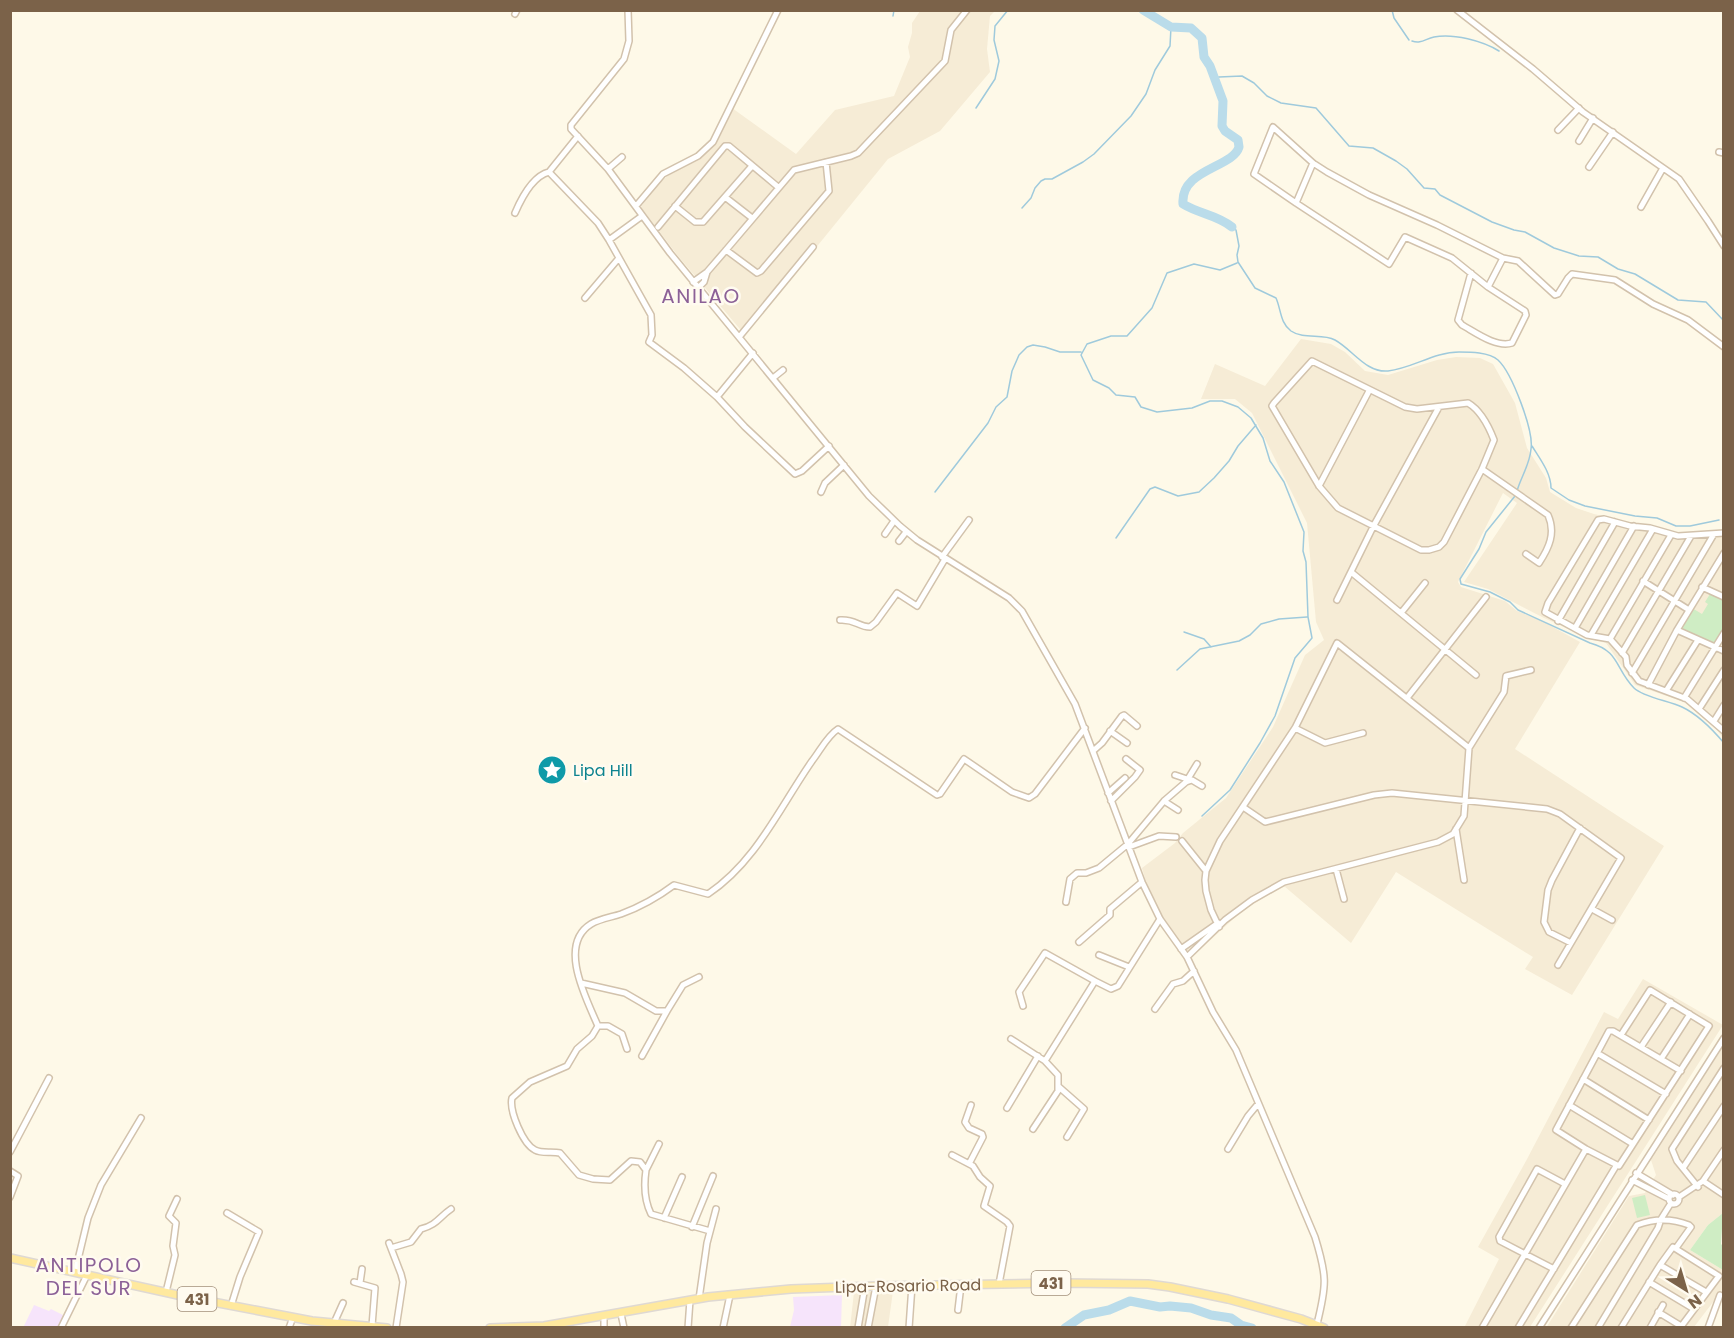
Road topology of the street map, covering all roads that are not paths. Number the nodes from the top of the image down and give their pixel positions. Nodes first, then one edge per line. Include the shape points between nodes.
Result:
1 (628, 10) edge
2 (778, 10) edge
3 (967, 10) edge
4 (1457, 10) edge
5 (1579, 108) junction
6 (1593, 118) junction
7 (1558, 130) dead end
8 (1612, 132) junction
9 (578, 136) junction
10 (1579, 141) dead end
11 (622, 157) dead end
12 (826, 162) junction
13 (1312, 163) junction
14 (752, 166) junction
15 (1589, 167) dead end
16 (1663, 168) junction
17 (608, 169) junction
18 (549, 172) junction
19 (778, 187) junction
20 (725, 197) junction
21 (1296, 202) junction
22 (636, 206) junction
23 (675, 206) junction
24 (1641, 207) dead end
25 (515, 213) dead end
26 (642, 216) junction
27 (752, 218) junction
28 (658, 227) dead end
29 (609, 240) junction
30 (1724, 246) edge
31 (813, 247) dead end
32 (726, 250) junction
33 (619, 258) junction
34 (1503, 258) junction
35 (707, 272) junction
36 (1471, 273) junction
37 (693, 282) junction
38 (1488, 287) junction
39 (698, 288) junction
40 (585, 298) dead end
41 (740, 336) junction
42 (1724, 347) edge
43 (753, 353) junction
44 (783, 370) dead end
45 (773, 378) junction
46 (1369, 391) junction
47 (717, 397) junction
48 (1438, 407) junction
49 (829, 446) junction
50 (844, 465) junction
51 (1482, 469) junction
52 (1319, 486) junction
53 (821, 492) dead end
54 (894, 520) junction
55 (969, 520) dead end
56 (1615, 522) junction
57 (1634, 526) junction
58 (1373, 527) junction
59 (1653, 529) junction
60 (906, 532) junction
61 (1724, 533) edge
62 (885, 534) dead end
63 (1714, 534) junction
64 (1671, 535) junction
65 (1691, 536) junction
66 (899, 541) dead end
67 (1724, 553) edge
68 (1526, 554) dead end
69 (944, 558) junction
70 (1351, 572) junction
71 (1643, 582) junction
72 (1425, 583) dead end
73 (1702, 587) junction
74 (1658, 591) junction
75 (1486, 597) dead end
76 (1724, 597) edge
77 (1337, 600) dead end
78 (1674, 600) junction
79 (1689, 610) junction
80 (1401, 614) junction
81 (840, 620) dead end
82 (1558, 621) junction
83 (1575, 628) junction
84 (1677, 630) junction
85 (1724, 633) edge
86 (1591, 635) junction
87 (1610, 639) junction
88 (1698, 640) junction
89 (1715, 647) junction
90 (1444, 649) junction
91 (1724, 651) edge
92 (1622, 653) junction
93 (1531, 670) dead end
94 (1724, 670) edge
95 (1632, 674) junction
96 (1476, 675) dead end
97 (1648, 685) junction
98 (1666, 692) junction
99 (1407, 698) junction
100 (1684, 698) junction
101 (1724, 705) edge
102 (1700, 709) junction
103 (1714, 721) junction
104 (1137, 726) dead end
105 (1085, 728) junction
106 (1295, 728) junction
107 (1110, 731) junction
108 (1724, 731) edge
109 (1363, 734) dead end
110 (1127, 743) dead end
111 (1470, 748) junction
112 (1093, 751) junction
113 (1126, 759) dead end
114 (1197, 764) dead end
115 (1175, 775) dead end
116 (1125, 777) dead end
117 (1186, 781) junction
118 (1202, 786) dead end
119 (1108, 793) junction
120 (1466, 800) junction
121 (1111, 801) junction
122 (1164, 801) junction
123 (1244, 807) junction
124 (1178, 810) dead end
125 (1580, 828) junction
126 (1456, 829) junction
127 (1176, 837) dead end
128 (1182, 841) dead end
129 (1128, 845) junction
130 (1336, 869) junction
131 (1206, 871) junction
132 (1464, 880) dead end
133 (1142, 882) junction
134 (1344, 899) dead end
135 (1066, 902) dead end
136 (1592, 909) junction
137 (1160, 919) junction
138 (1612, 920) dead end
139 (1217, 926) junction
140 (1079, 942) dead end
141 (1571, 943) junction
142 (1181, 950) junction
143 (1099, 955) dead end
144 (1187, 957) junction
145 (1558, 965) dead end
146 (1129, 968) junction
147 (1194, 971) junction
148 (699, 976) dead end
149 (1095, 981) junction
150 (581, 983) junction
151 (1671, 1002) junction
152 (1023, 1006) dead end
153 (1155, 1009) dead end
154 (667, 1011) junction
155 (1690, 1014) junction
156 (598, 1026) junction
157 (1621, 1035) junction
158 (1724, 1038) edge
159 (1011, 1039) dead end
160 (1641, 1047) junction
161 (627, 1049) dead end
162 (1597, 1053) junction
163 (642, 1056) dead end
164 (1038, 1056) junction
165 (1661, 1059) junction
166 (1045, 1060) junction
167 (1724, 1068) edge
168 (1681, 1071) junction
169 (49, 1078) dead end
170 (1583, 1079) junction
171 (1716, 1080) junction
172 (1724, 1084) edge
173 (1059, 1087) junction
174 (1665, 1094) junction
175 (1258, 1104) junction
176 (971, 1105) dead end
177 (1569, 1105) junction
178 (1724, 1106) edge
179 (1007, 1108) dead end
180 (141, 1118) dead end
181 (1649, 1120) junction
182 (1033, 1129) dead end
183 (1067, 1137) dead end
184 (659, 1144) dead end
185 (1633, 1144) junction
186 (1228, 1149) dead end
187 (1586, 1149) junction
188 (1724, 1150) edge
189 (10, 1152) edge
190 (952, 1155) dead end
191 (969, 1164) junction
192 (1616, 1166) junction
193 (1683, 1168) junction
194 (646, 1170) junction
195 (10, 1171) edge
196 (1636, 1173) junction
197 (713, 1176) dead end
198 (682, 1177) dead end
199 (1644, 1177) junction
200 (1632, 1180) junction
201 (1704, 1181) junction
202 (1565, 1184) junction
203 (1640, 1184) junction
204 (1653, 1186) junction
205 (1698, 1187) junction
206 (1724, 1195) edge
207 (10, 1197) edge
208 (177, 1198) dead end
209 (1673, 1198) junction
210 (451, 1209) dead end
211 (716, 1209) dead end
212 (227, 1213) dead end
213 (664, 1218) junction
214 (1661, 1219) junction
215 (692, 1227) junction
216 (710, 1232) junction
217 (1674, 1247) junction
218 (1524, 1253) junction
219 (10, 1258) edge
220 (1660, 1264) junction
221 (362, 1269) dead end
222 (1554, 1269) junction
223 (75, 1272) junction
224 (87, 1275) junction
225 (1649, 1282) junction
226 (999, 1284) junction
227 (912, 1285) junction
228 (962, 1285) junction
229 (865, 1286) junction
230 (876, 1286) junction
231 (166, 1292) junction
232 (1706, 1293) junction
233 (730, 1295) junction
234 (1720, 1295) dead end
235 (699, 1299) junction
236 (690, 1300) junction
237 (343, 1303) dead end
238 (1663, 1305) dead end
239 (231, 1306) junction
240 (958, 1310) dead end
241 (1694, 1310) junction
242 (1658, 1312) junction
243 (621, 1314) junction
244 (604, 1316) junction
245 (292, 1317) junction
246 (334, 1323) junction
247 (308, 1324) edge
248 (372, 1326) edge
249 (1320, 1326) edge
250 (544, 1327) edge
251 (1621, 1327) edge
252 (1681, 1327) edge
253 (61, 1328) edge
254 (289, 1328) edge
255 (387, 1328) edge
256 (396, 1328) edge
257 (490, 1328) edge
258 (604, 1328) edge
259 (624, 1328) edge
260 (688, 1328) edge
261 (723, 1328) edge
262 (858, 1328) edge
263 (868, 1328) edge
264 (909, 1328) edge
265 (1482, 1328) edge
266 (1518, 1328) edge
267 (1539, 1328) edge
268 (1571, 1328) edge
269 (1598, 1328) edge
270 (1650, 1328) edge
271 (1708, 1328) edge

1 - 9 street via 627,51 571,125
2 - 22 street via 713,142 698,156 663,174
3 - 12 street via 951,30 946,58 929,77 855,155
4 - 5 street
5 - 6 street
5 - 7 street
6 - 8 street
6 - 10 street
8 - 15 street
8 - 16 street
9 - 17 street
9 - 18 street
11 - 17 street
12 - 19 street via 798,167
12 - 32 street via 829,191 760,271 752,271
13 - 21 street
13 - 21 street via 1274,127 1254,174
13 - 34 street
14 - 19 street
14 - 20 street
14 - 23 street via 725,146
16 - 24 street
16 - 30 street via 1679,179
17 - 22 street
18 - 25 street via 533,184
18 - 29 street
19 - 27 street
20 - 23 street via 701,223
20 - 27 street
21 - 36 street via 1389,264 1406,237 1452,258
22 - 26 street
23 - 28 street
26 - 29 street
26 - 37 street
27 - 32 street
29 - 33 street
31 - 41 street
32 - 35 street
33 - 40 street
33 - 47 street via 651,315 649,342
34 - 38 street
34 - 42 street via 1518,261 1556,294 1572,274 1616,280 1653,304 1688,320
35 - 37 street
35 - 39 street
36 - 38 street
36 - 38 street via 1458,320 1500,344 1512,344 1526,315
37 - 39 street
39 - 41 street
41 - 43 street
43 - 45 street
43 - 47 street
44 - 45 street
45 - 49 street
46 - 48 street via 1405,407
46 - 52 street
46 - 52 street via 1312,361 1272,406
47 - 49 street via 795,474
48 - 51 street via 1468,403 1475,407 1494,440
48 - 58 street
49 - 50 street
50 - 53 street
50 - 54 street
51 - 58 street via 1439,547 1421,550
51 - 68 street via 1548,515 1552,523 1550,548 1539,563
52 - 58 street via 1338,508
54 - 60 street
54 - 62 street
55 - 69 street
56 - 57 street
56 - 82 street
56 - 82 street via 1604,519 1594,524 1548,603 1545,613
57 - 59 street
57 - 83 street
58 - 70 street
59 - 64 street
59 - 86 street
60 - 66 street
60 - 69 street
61 - 63 street
63 - 65 street
63 - 78 street
64 - 65 street
64 - 71 street
65 - 74 street
67 - 73 street
69 - 81 street via 917,606 895,594 870,627
69 - 105 street via 1018,605
70 - 77 street
70 - 80 street
71 - 74 street
71 - 87 street
72 - 80 street
73 - 76 street
73 - 79 street
74 - 78 street
74 - 92 street
75 - 90 street
78 - 79 street
78 - 95 street
79 - 84 street
80 - 90 street
82 - 83 street
83 - 86 street
84 - 88 street
84 - 97 street
85 - 89 street
86 - 87 street
87 - 92 street
88 - 89 street
88 - 98 street
89 - 91 street
89 - 100 street
90 - 96 street
90 - 99 street
92 - 95 street
93 - 111 street via 1506,676 1504,692
94 - 102 street
95 - 97 street
97 - 98 street
98 - 100 street
99 - 106 street via 1337,643
99 - 111 street
100 - 102 street
101 - 103 street
102 - 103 street
103 - 108 street
104 - 107 street via 1124,715
105 - 112 street
105 - 150 street via 1029,798 1012,792 964,759 937,795 840,729 836,730 755,848 723,884 708,894 674,885 640,906 591,924 580,935 575,958
106 - 109 street via 1325,743
106 - 123 street
107 - 110 street
107 - 112 street
111 - 120 street
112 - 119 street
113 - 121 street via 1140,770
114 - 117 street
115 - 117 street
116 - 119 street
117 - 118 street
117 - 122 street
119 - 121 street
120 - 123 street via 1374,795 1265,822
120 - 125 street via 1547,809
120 - 126 street via 1464,816
121 - 129 street
122 - 124 street
122 - 129 street
123 - 131 street via 1220,841
125 - 136 street via 1621,858
125 - 141 street via 1551,880 1544,922 1549,932
126 - 130 street via 1438,842
126 - 132 street
127 - 129 street via 1159,836
128 - 131 street
129 - 133 street
129 - 135 street via 1099,868 1077,873 1070,879
130 - 134 street
130 - 139 street via 1287,881
131 - 139 street via 1206,891
133 - 137 street
133 - 140 street
136 - 138 street
136 - 141 street
137 - 142 street
137 - 146 street
139 - 142 street
139 - 144 street
141 - 145 street
142 - 144 street
143 - 146 street
144 - 147 street
146 - 149 street via 1114,989
147 - 153 street via 1173,984
147 - 175 street via 1236,1050
148 - 154 street via 683,985
149 - 152 street via 1045,953 1019,992
149 - 166 street
150 - 154 street via 625,993 656,1011
150 - 156 street
151 - 155 street
151 - 157 street via 1649,991
151 - 160 street
154 - 163 street
155 - 165 street
155 - 168 street via 1709,1027
156 - 161 street via 608,1026 622,1034
156 - 194 street via 567,1066 530,1082 516,1094 511,1102 513,1111 529,1145 537,1152 560,1153 579,1175 610,1180 631,1161 640,1162
157 - 160 street
157 - 162 street via 1609,1031
158 - 196 street
159 - 164 street
160 - 165 street
162 - 170 street
162 - 174 street
164 - 166 street
164 - 179 street
165 - 168 street
166 - 173 street via 1058,1075
167 - 171 street
168 - 174 street
169 - 189 street
170 - 177 street
170 - 181 street
171 - 172 street
171 - 193 street via 1673,1146
173 - 182 street
173 - 183 street via 1084,1109
174 - 181 street
175 - 186 street
175 - 249 street via 1315,1236 1325,1293
176 - 191 street via 965,1122 983,1137
177 - 185 street
177 - 187 street via 1557,1131
178 - 193 street
180 - 223 street via 101,1185 88,1218
181 - 185 street
184 - 194 street
185 - 192 street
187 - 192 street
187 - 202 street
188 - 201 street
190 - 191 street
191 - 226 street via 990,1186 984,1206 1010,1226
192 - 222 street
193 - 205 street
194 - 213 street via 649,1210
195 - 207 street via 18,1178
196 - 199 street
196 - 200 street
197 - 215 street
198 - 213 street
199 - 203 street
199 - 204 street
200 - 203 street
200 - 267 street
201 - 205 street
201 - 206 street
202 - 218 street
202 - 218 street via 1536,1170 1498,1238
203 - 204 street
204 - 209 street
205 - 209 street
208 - 231 street via 169,1212 177,1227
209 - 214 street
210 - 256 street via 429,1228 422,1229 411,1242 390,1246 403,1282
211 - 216 street
212 - 239 street via 259,1234
213 - 215 street
214 - 217 street via 1691,1226
214 - 268 street via 1635,1227
214 - 269 street
215 - 216 street
216 - 235 street
217 - 220 street
217 - 232 street via 1719,1276
218 - 222 street
218 - 265 street
219 - 223 main road, 431
220 - 225 street
220 - 232 street
221 - 248 street via 357,1283 376,1290
222 - 266 street
223 - 224 main road, 431
224 - 231 main road, 431
224 - 253 street
225 - 241 street
225 - 251 street
226 - 228 main road, Lipa-Rosario Road / 431
226 - 249 main road, Lipa-Rosario Road / 431 via 1148,1284 1228,1299
227 - 228 main road, Lipa-Rosario Road / 431
227 - 230 main road, Lipa-Rosario Road / 431
227 - 264 street
228 - 240 street
229 - 230 main road, Lipa-Rosario Road / 431
229 - 233 main road, Lipa-Rosario Road / 431
229 - 262 street
230 - 263 street
231 - 239 main road, 431
232 - 241 street
233 - 235 main road, Lipa-Rosario Road / 431
233 - 261 street
234 - 271 street
235 - 236 main road, Lipa-Rosario Road / 431
236 - 243 main road, Lipa-Rosario Road / 431
236 - 260 street
237 - 246 street
238 - 242 street
239 - 245 main road, 431
241 - 252 street
242 - 252 street
242 - 270 street
243 - 244 main road, Lipa-Rosario Road / 431
243 - 259 street
244 - 250 main road, Lipa-Rosario Road / 431
244 - 258 street
245 - 247 main road, 431
245 - 254 street
246 - 247 main road, 431
246 - 248 main road, 431
248 - 255 main road, 431
250 - 257 main road, Lipa-Rosario Road / 431

